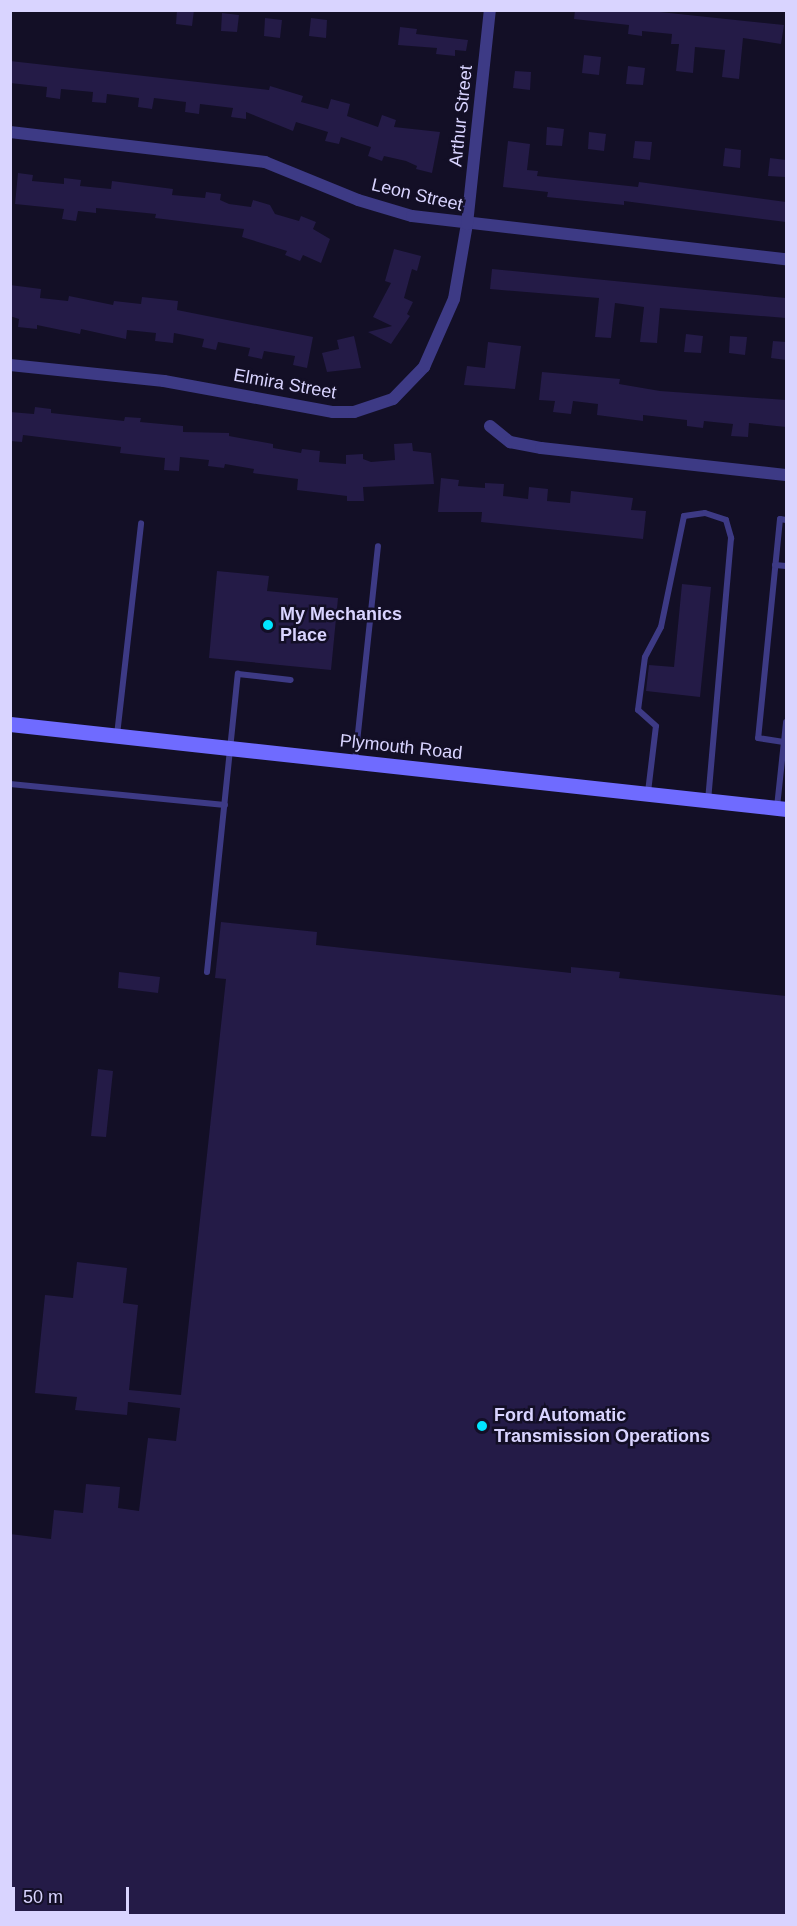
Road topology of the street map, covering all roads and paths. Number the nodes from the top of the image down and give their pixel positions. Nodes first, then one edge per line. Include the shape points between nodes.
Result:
1 (490, 10) edge
2 (10, 132) edge
3 (467, 224) junction
4 (786, 259) edge
5 (10, 366) edge
6 (490, 426) dead end
7 (786, 475) edge
8 (786, 520) edge
9 (141, 523) dead end
10 (378, 546) dead end
11 (775, 564) junction
12 (786, 566) edge
13 (291, 680) dead end
14 (786, 722) edge
15 (10, 724) edge
16 (117, 736) junction
17 (784, 742) junction
18 (231, 748) junction
19 (355, 762) junction
20 (10, 784) edge
21 (648, 794) junction
22 (708, 800) junction
23 (225, 805) junction
24 (782, 808) edge
25 (207, 972) dead end

1 - 3 street, Arthur Street
2 - 3 street, Leon Street via 244,158 295,171 384,209
3 - 4 street, Leon Street
3 - 5 street, Elmira Street via 454,299 424,367 409,387 374,408 333,412 164,381
6 - 7 street via 510,442 541,448
8 - 11 lane via 780,519
9 - 16 lane
10 - 19 lane
11 - 12 lane
11 - 17 lane via 758,738
13 - 18 lane via 238,674
14 - 17 lane
15 - 16 main road, Plymouth Road
16 - 18 main road, Plymouth Road
17 - 24 lane
18 - 19 main road, Plymouth Road
18 - 23 lane
19 - 21 main road, Plymouth Road
20 - 23 lane
21 - 22 main road, Plymouth Road
21 - 22 lane via 656,726 638,710 645,657 661,627 684,516 705,513 726,520 731,538
22 - 24 main road, Plymouth Road
23 - 25 lane

